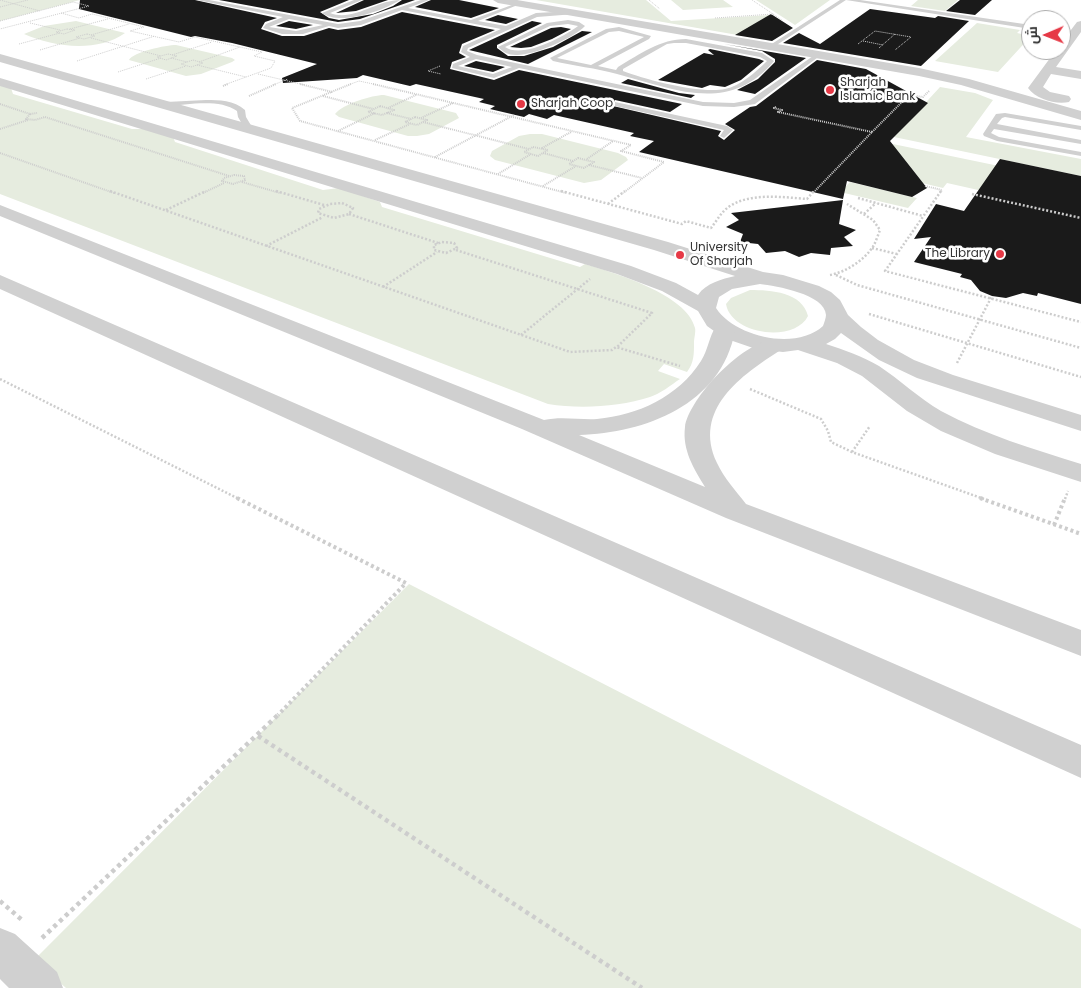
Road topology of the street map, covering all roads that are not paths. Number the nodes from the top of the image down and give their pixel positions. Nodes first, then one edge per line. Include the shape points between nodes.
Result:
1 (200, 0) edge
2 (358, 0) edge
3 (397, 0) edge
4 (426, 0) edge
5 (498, 0) edge
6 (844, 0) edge
7 (849, 0) edge
8 (907, 0) edge
9 (518, 3) junction
10 (898, 7) junction
11 (402, 8) junction
12 (533, 10) junction
13 (288, 18) junction
14 (573, 18) junction
15 (472, 22) junction
16 (1021, 25) edge
17 (327, 26) junction
18 (507, 28) junction
19 (739, 42) junction
20 (770, 47) junction
21 (726, 49) junction
22 (818, 55) junction
23 (1071, 56) edge
24 (1074, 56) dead end
25 (475, 57) junction
26 (0, 58) edge
27 (1055, 60) edge
28 (518, 66) junction
29 (592, 67) junction
30 (1048, 70) junction
31 (618, 72) junction
32 (1081, 75) edge
33 (0, 82) edge
34 (1077, 97) edge
35 (618, 104) dead end
36 (693, 111) junction
37 (1081, 116) edge
38 (993, 126) junction
39 (1081, 128) edge
40 (724, 136) dead end
41 (1081, 142) edge
42 (1081, 154) edge
43 (2, 221) edge
44 (662, 246) junction
45 (624, 270) junction
46 (760, 278) junction
47 (0, 281) edge
48 (705, 307) junction
49 (837, 317) junction
50 (724, 331) junction
51 (802, 344) junction
52 (773, 345) junction
53 (717, 374) junction
54 (658, 412) junction
55 (1081, 423) edge
56 (532, 424) junction
57 (697, 426) junction
58 (1078, 472) edge
59 (736, 511) junction
60 (1081, 643) edge
61 (1081, 762) edge
62 (0, 950) edge
63 (33, 986) edge

1 - 13 lane
2 - 3 lane via 325,13 352,15
4 - 11 lane
5 - 9 street
6 - 20 lane
7 - 10 lane
8 - 10 lane
9 - 12 street
9 - 15 lane
10 - 16 lane
11 - 15 lane
11 - 17 lane via 355,25
12 - 14 street
12 - 18 lane
13 - 17 lane
13 - 17 lane via 266,28 295,34
14 - 14 lane via 552,23 501,47 517,53 534,50 581,28
14 - 19 street via 586,15
15 - 18 lane
18 - 25 lane via 465,47 464,52
19 - 20 street
19 - 21 lane
20 - 22 street
21 - 31 lane via 669,42
21 - 31 lane via 762,55 771,62 732,89 720,92 705,92
22 - 36 lane via 752,102
22 - 37 street via 942,77
23 - 24 street
25 - 28 lane
25 - 28 lane via 454,67 494,76
26 - 44 street
27 - 30 street
28 - 36 lane
29 - 29 lane via 553,58 604,31 619,29 648,36
29 - 31 lane
30 - 32 street
30 - 34 street via 1036,86
33 - 45 street
35 - 36 lane
36 - 40 lane via 726,128
38 - 39 lane via 999,116 1014,116
38 - 41 lane
38 - 42 lane via 987,134 993,138
43 - 56 street via 80,241
44 - 45 street via 652,262
44 - 46 street
45 - 48 street via 668,286
46 - 48 street via 742,279 714,289
46 - 49 street via 812,290 829,303
47 - 61 street
48 - 50 street via 710,320
49 - 51 street via 833,329 822,338
49 - 55 street via 852,333 899,363 948,382
50 - 52 street via 755,343
50 - 53 street via 717,356
51 - 52 street
51 - 58 street via 868,370 906,400 959,430
52 - 53 street via 742,364
53 - 54 street
53 - 57 street
54 - 56 street via 607,426 580,428
54 - 57 street
56 - 59 street
57 - 59 street via 698,446 704,462
59 - 60 street
62 - 63 street

